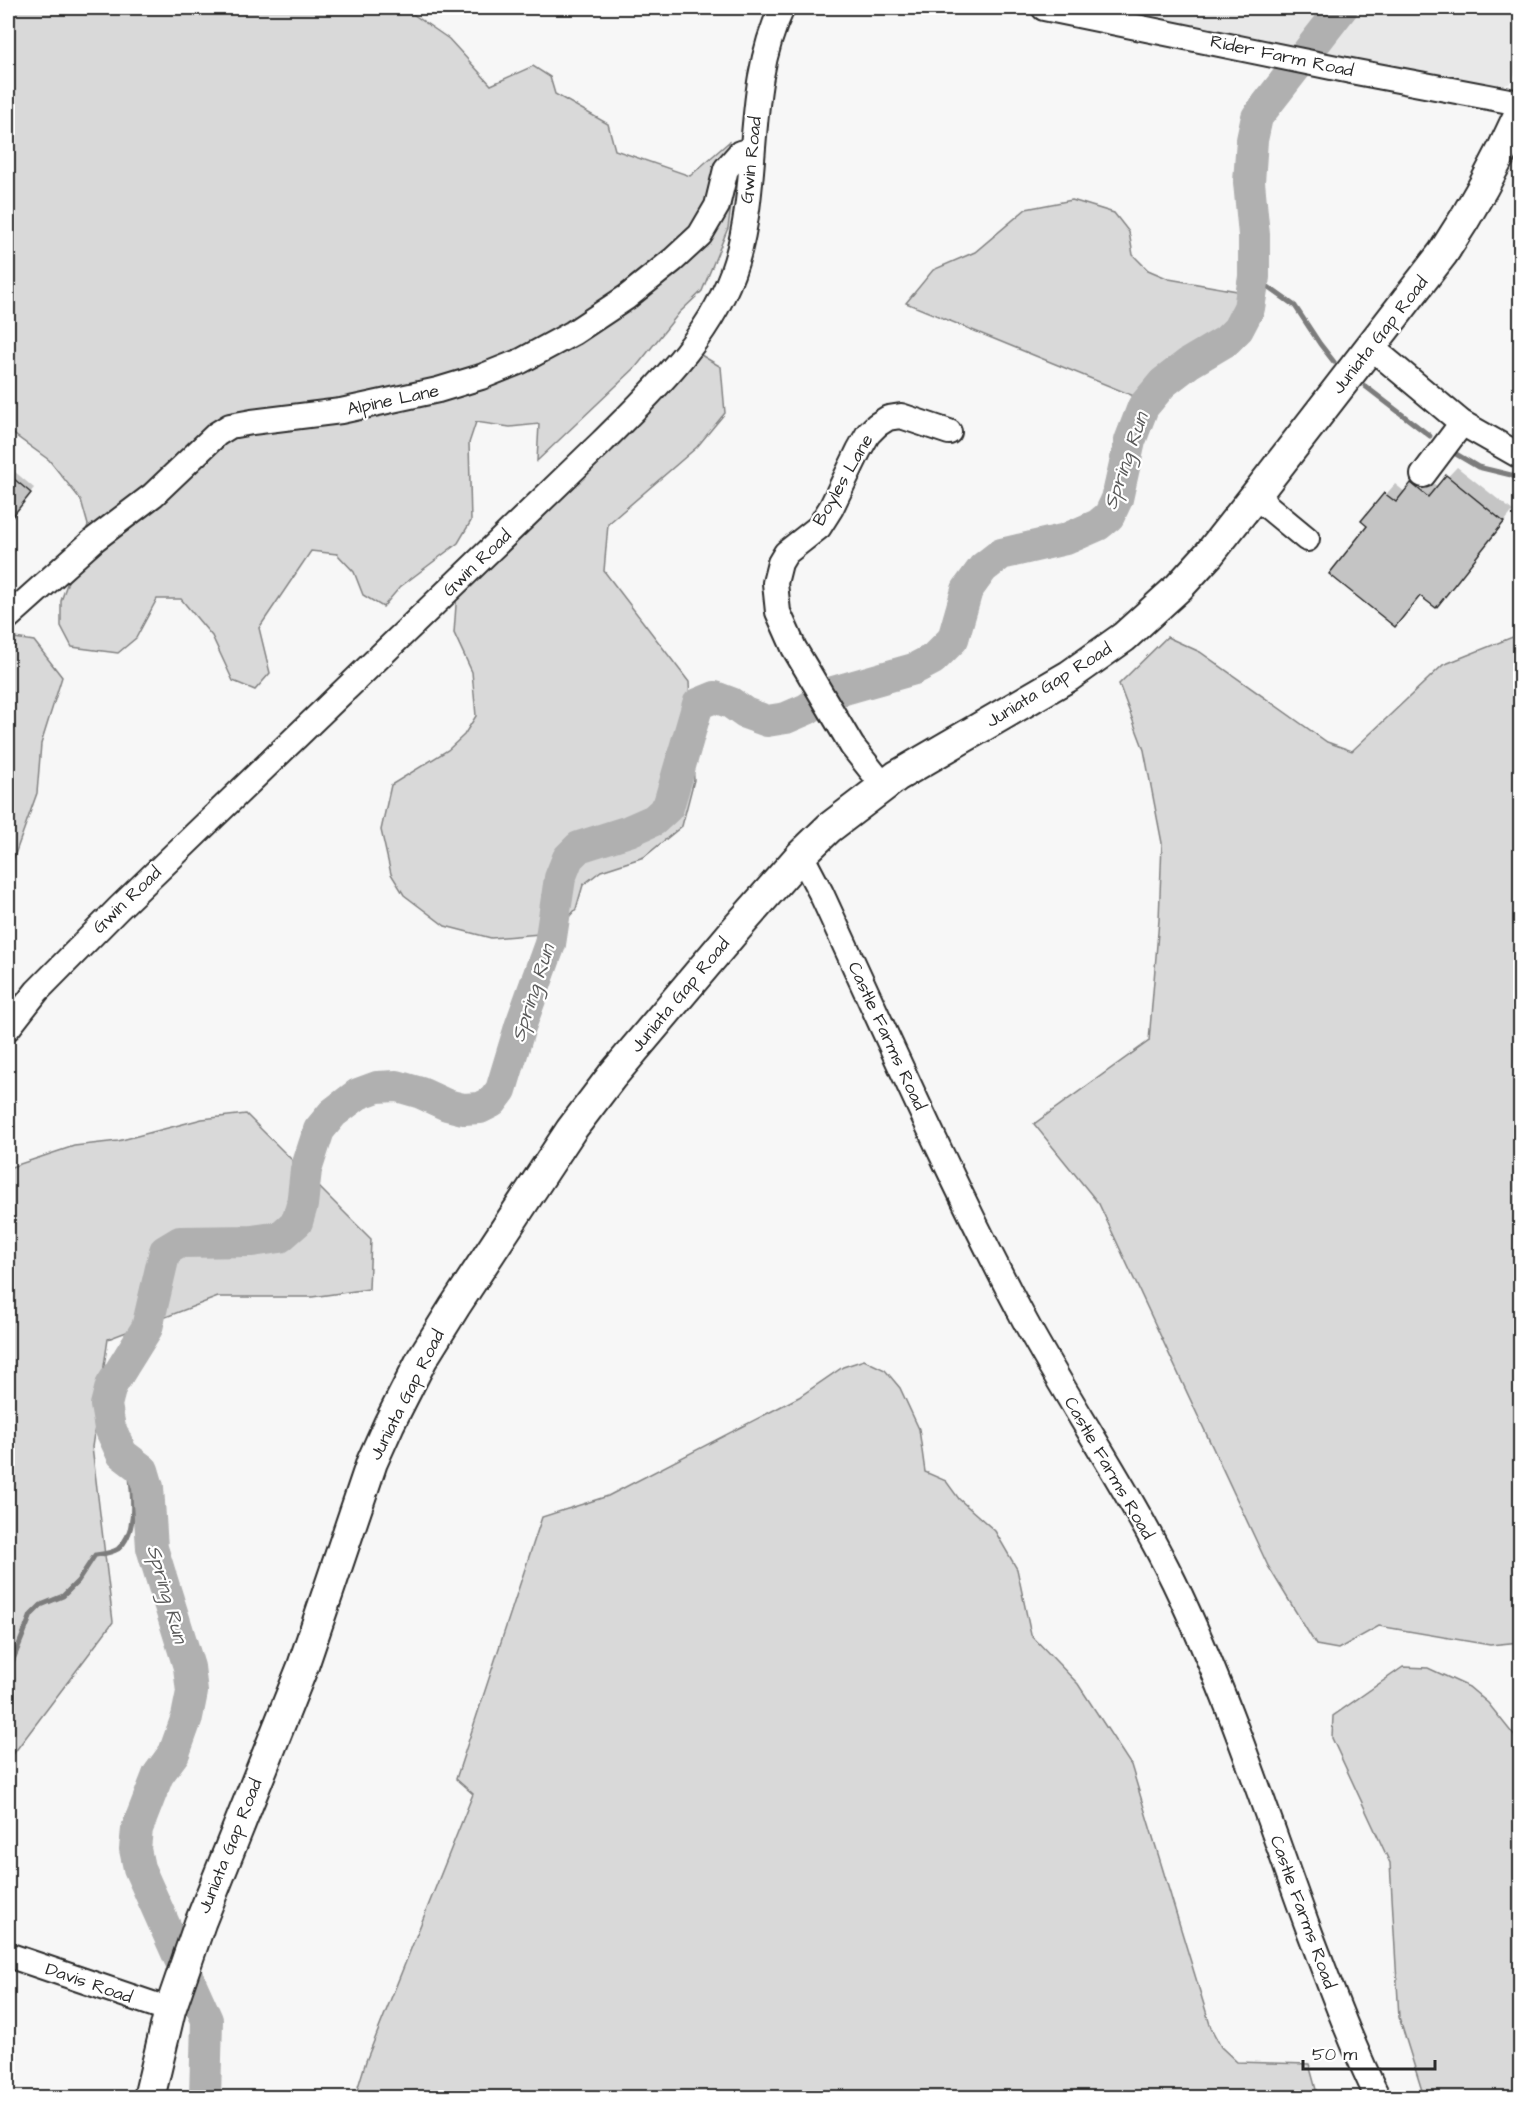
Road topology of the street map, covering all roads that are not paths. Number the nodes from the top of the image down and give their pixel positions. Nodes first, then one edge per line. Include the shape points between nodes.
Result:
1 (782, 8) edge
2 (1044, 8) edge
3 (1521, 103) edge
4 (1521, 113) edge
5 (752, 150) junction
6 (1371, 347) junction
7 (1462, 423) junction
8 (949, 432) dead end
9 (1521, 456) edge
10 (1423, 475) dead end
11 (1255, 496) junction
12 (1307, 539) dead end
13 (8, 617) edge
14 (883, 785) junction
15 (801, 855) junction
16 (8, 1028) edge
17 (8, 1955) edge
18 (170, 2010) junction
19 (149, 2097) edge
20 (1378, 2097) edge

1 - 5 street, Gwin Road via 768,42
2 - 3 street, Rider Farm Road
4 - 6 main road, Juniata Gap Road via 1468,215
5 - 13 street, Alpine Lane via 740,153 726,170 717,206 700,235 627,297 573,333 521,361 438,390 341,411 230,426
5 - 16 street, Gwin Road via 736,262 706,325 671,370 602,442 104,922 37,991
6 - 7 street
6 - 11 main road, Juniata Gap Road
7 - 9 street
7 - 10 street
8 - 14 street, Boyles Lane via 901,416 877,425 868,434 819,527 786,553 775,583 778,612 794,648 852,746
11 - 12 street
11 - 14 main road, Juniata Gap Road via 1179,587 1124,637 1069,676
14 - 15 main road, Juniata Gap Road
15 - 18 main road, Juniata Gap Road via 612,1076 565,1139 422,1359 372,1462 303,1666 225,1858
15 - 20 street, Castle Farms Road via 989,1251 1059,1383 1173,1580 1203,1647 1340,2014
17 - 18 street, Davis Road
18 - 19 main road, Juniata Gap Road

